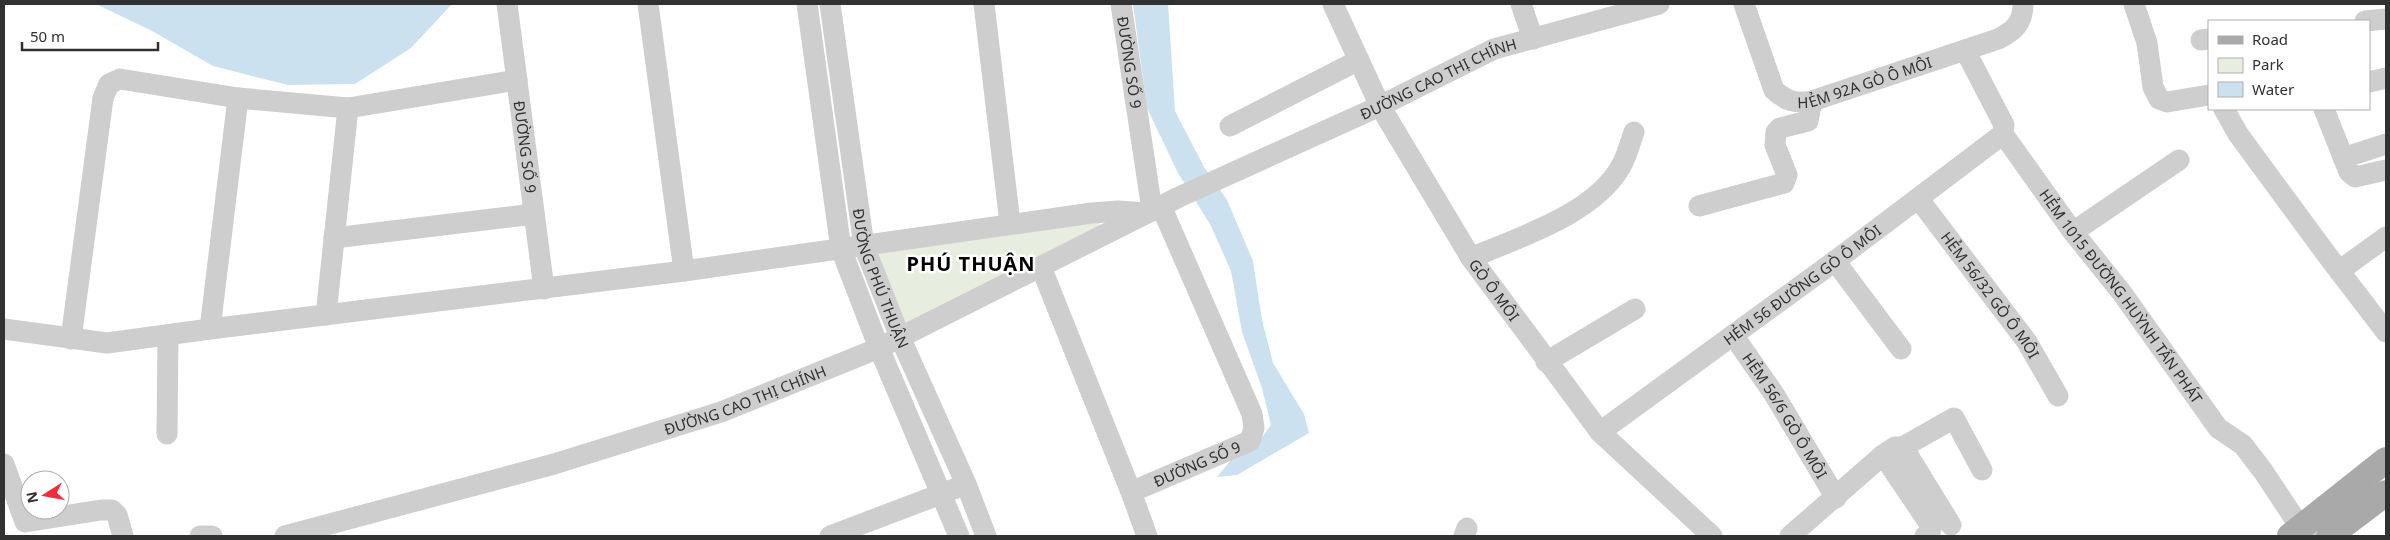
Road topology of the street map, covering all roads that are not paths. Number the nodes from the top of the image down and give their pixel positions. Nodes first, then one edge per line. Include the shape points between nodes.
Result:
1 (507, 4) edge
2 (648, 4) edge
3 (807, 4) edge
4 (830, 4) edge
5 (984, 4) edge
6 (1121, 4) edge
7 (1333, 4) edge
8 (1521, 4) edge
9 (1659, 4) edge
10 (1744, 4) edge
11 (2023, 4) edge
12 (2134, 4) edge
13 (1533, 39) junction
14 (1965, 50) junction
15 (1359, 60) junction
16 (2386, 78) edge
17 (517, 80) junction
18 (2370, 82) edge
19 (2208, 95) edge
20 (238, 98) junction
21 (1812, 102) junction
22 (1380, 106) junction
23 (348, 108) junction
24 (2225, 110) edge
25 (2324, 110) edge
26 (1230, 126) dead end
27 (1634, 132) dead end
28 (2003, 134) junction
29 (2386, 144) edge
30 (2343, 158) junction
31 (2179, 160) dead end
32 (2386, 170) edge
33 (1918, 198) junction
34 (1699, 206) dead end
35 (1153, 210) junction
36 (534, 214) junction
37 (1010, 223) junction
38 (2073, 232) junction
39 (2386, 237) edge
40 (334, 238) junction
41 (864, 246) junction
42 (841, 250) junction
43 (1470, 258) junction
44 (1835, 261) junction
45 (1040, 267) junction
46 (684, 271) junction
47 (2339, 272) junction
48 (544, 289) junction
49 (1635, 309) dead end
50 (326, 315) junction
51 (4, 329) edge
52 (210, 330) junction
53 (2386, 332) edge
54 (1733, 335) junction
55 (168, 336) junction
56 (900, 337) junction
57 (71, 339) junction
58 (879, 348) junction
59 (1901, 349) dead end
60 (1546, 362) junction
61 (2058, 396) dead end
62 (1600, 432) junction
63 (167, 434) dead end
64 (1903, 447) junction
65 (1883, 455) junction
66 (2386, 460) edge
67 (4, 464) edge
68 (1982, 470) dead end
69 (966, 484) junction
70 (1130, 492) junction
71 (2386, 493) edge
72 (942, 495) junction
73 (1836, 498) junction
74 (1950, 525) dead end
75 (2299, 533) edge
76 (123, 536) edge
77 (200, 536) edge
78 (212, 536) edge
79 (285, 536) edge
80 (830, 536) edge
81 (959, 536) edge
82 (986, 536) edge
83 (1147, 536) edge
84 (1712, 536) edge
85 (1790, 536) edge
86 (1925, 536) edge
87 (2329, 536) edge

1 - 17 street, ĐƯỜNG SỐ 9
2 - 46 street
3 - 42 street, ĐƯỜNG PHÚ THUẬN
4 - 41 street, ĐƯỜNG PHÚ THUẬN
5 - 37 street
6 - 35 street, ĐƯỜNG SỐ 9
7 - 15 street, GÒ Ô MÔI
8 - 13 street
9 - 13 street, ĐƯỜNG CAO THỊ CHÍNH
10 - 21 street, HẺM 92A GÒ Ô MÔI via 1774,90 1784,99 1799,104
11 - 14 street, HẺM 92A GÒ Ô MÔI via 2020,22 2012,32
12 - 19 street via 2147,43 2153,87 2159,99 2167,102
13 - 22 street, ĐƯỜNG CAO THỊ CHÍNH via 1494,49
14 - 21 street, HẺM 92A GÒ Ô MÔI
14 - 28 street, HẺM 1015 ĐƯỜNG HUỲNH TẤN PHÁT via 2004,125
15 - 22 street, GÒ Ô MÔI
15 - 26 street
16 - 18 street
17 - 23 street
17 - 36 street, ĐƯỜNG SỐ 9
20 - 23 street
20 - 52 street
20 - 57 street via 120,79 109,84 103,98
21 - 34 street via 1808,121 1776,132 1775,145 1787,174 1784,183
22 - 35 street, ĐƯỜNG CAO THỊ CHÍNH
22 - 43 street, GÒ Ô MÔI
23 - 40 street
24 - 47 street via 2238,134
25 - 30 street
27 - 43 street via 1620,167 1598,194 1571,213
28 - 33 street, HẺM 56 ĐƯỜNG GÒ Ô MÔI
28 - 38 street, HẺM 1015 ĐƯỜNG HUỲNH TẤN PHÁT
29 - 30 street
30 - 32 street via 2355,177
31 - 38 street
33 - 44 street, HẺM 56 ĐƯỜNG GÒ Ô MÔI
33 - 61 street, HẺM 56/32 GÒ Ô MÔI via 2027,342
35 - 37 street via 1092,213
35 - 45 street, ĐƯỜNG CAO THỊ CHÍNH
35 - 70 street, ĐƯỜNG SỐ 9 via 1252,414 1254,428 1250,441
36 - 40 street
36 - 48 street, ĐƯỜNG SỐ 9
37 - 41 street
38 - 75 street, HẺM 1015 ĐƯỜNG HUỲNH TẤN PHÁT via 2122,293 2218,428 2242,445 2263,471
39 - 47 street
40 - 50 street
41 - 42 street
41 - 56 street, ĐƯỜNG PHÚ THUẬN
42 - 46 street
42 - 58 street, ĐƯỜNG PHÚ THUẬN
43 - 60 street, GÒ Ô MÔI
44 - 54 street, HẺM 56 ĐƯỜNG GÒ Ô MÔI
44 - 59 street
45 - 56 street, ĐƯỜNG CAO THỊ CHÍNH
45 - 70 street
46 - 48 street
47 - 53 street
48 - 50 street
49 - 60 street
50 - 52 street
51 - 57 street
52 - 55 street
54 - 62 street, HẺM 56 ĐƯỜNG GÒ Ô MÔI
54 - 73 street, HẺM 56/6 GÒ Ô MÔI via 1774,394
55 - 57 street via 107,343
55 - 63 street
56 - 58 street, ĐƯỜNG CAO THỊ CHÍNH
56 - 69 street, ĐƯỜNG PHÚ THUẬN
58 - 72 street, ĐƯỜNG PHÚ THUẬN
58 - 79 street, ĐƯỜNG CAO THỊ CHÍNH via 721,412 554,464
60 - 62 street, GÒ Ô MÔI
62 - 84 street, GÒ Ô MÔI
64 - 65 street via 1895,447
64 - 68 street via 1954,418
64 - 74 street
65 - 73 street
65 - 86 street via 1929,522 1930,533
66 - 75 main road
67 - 76 street via 25,522 112,510
69 - 72 street
69 - 82 street, ĐƯỜNG PHÚ THUẬN
70 - 83 street
71 - 87 main road
72 - 80 street
72 - 81 street, ĐƯỜNG PHÚ THUẬN
73 - 85 street
77 - 78 street

